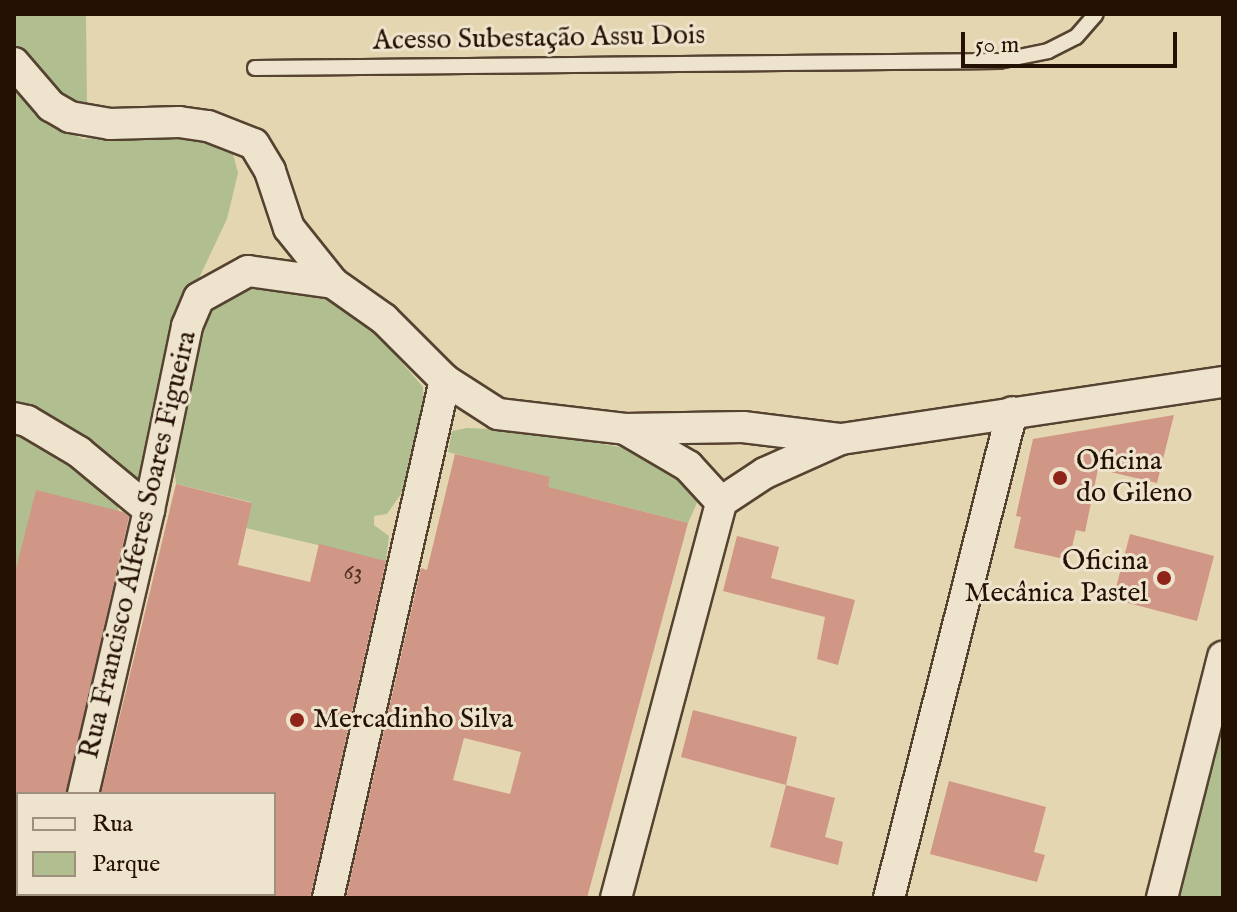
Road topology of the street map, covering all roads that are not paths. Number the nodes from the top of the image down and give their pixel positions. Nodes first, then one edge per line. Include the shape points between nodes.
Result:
1 (1096, 14) edge
2 (14, 63) edge
3 (255, 68) dead end
4 (333, 283) junction
5 (445, 380) junction
6 (1223, 382) edge
7 (1012, 412) junction
8 (14, 418) edge
9 (625, 429) junction
10 (841, 439) junction
11 (721, 502) junction
12 (149, 510) junction
13 (1223, 657) edge
14 (83, 792) edge
15 (328, 898) edge
16 (616, 898) edge
17 (889, 898) edge
18 (1162, 898) edge

1 - 3 lane, Acesso Subestação Assu Dois via 1076,37 1048,51 999,61
2 - 4 street via 51,106 70,117 110,124 208,126 254,144 270,171 289,228
4 - 5 street via 384,319
4 - 12 street, Rua Francisco Alferes Soares Figueira via 248,271 199,298 187,326
5 - 9 street via 498,414
5 - 15 street
6 - 7 street
7 - 10 street
7 - 17 street
8 - 12 street via 79,452
9 - 10 street via 743,427
9 - 11 street via 688,466
10 - 11 street via 765,473
11 - 16 street
12 - 14 street, Rua Francisco Alferes Soares Figueira
13 - 18 street

